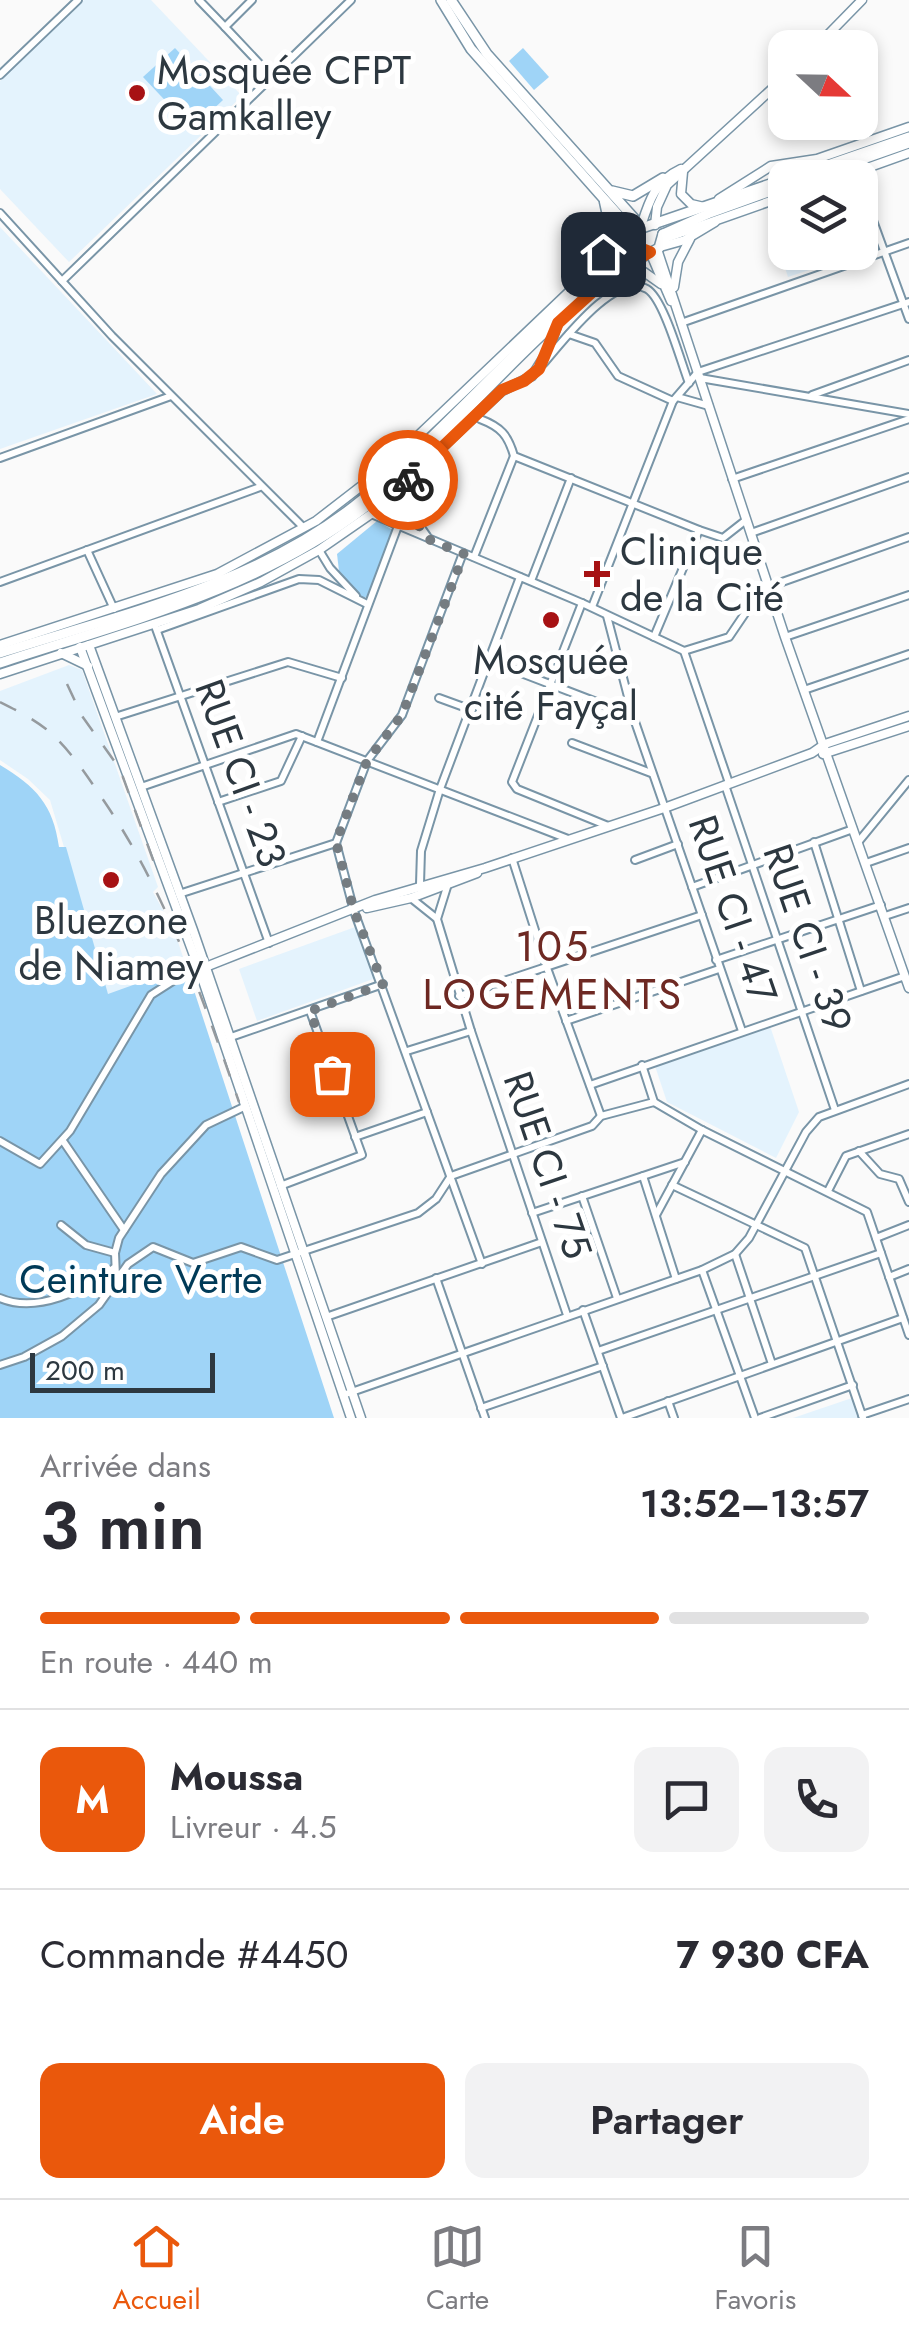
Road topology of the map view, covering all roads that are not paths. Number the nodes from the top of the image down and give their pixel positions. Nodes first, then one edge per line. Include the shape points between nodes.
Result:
1 (78, 0) edge
2 (199, 0) edge
3 (252, 0) edge
4 (351, 0) edge
5 (441, 0) edge
6 (450, 0) edge
7 (862, 0) edge
8 (225, 26) junction
9 (832, 30) edge
10 (0, 74) edge
11 (272, 77) junction
12 (768, 93) edge
13 (909, 127) edge
14 (909, 140) edge
15 (909, 153) edge
16 (849, 160) edge
17 (856, 160) edge
18 (878, 166) edge
19 (685, 168) junction
20 (664, 178) junction
21 (768, 187) edge
22 (768, 189) edge
23 (604, 192) junction
24 (768, 202) edge
25 (707, 207) junction
26 (0, 213) edge
27 (720, 218) junction
28 (681, 224) junction
29 (655, 225) junction
30 (878, 229) edge
31 (693, 236) junction
32 (638, 237) junction
33 (909, 243) edge
34 (659, 244) junction
35 (887, 251) junction
36 (603, 254) junction
37 (614, 272) junction
38 (594, 273) junction
39 (62, 281) junction
40 (670, 294) junction
41 (907, 303) edge
42 (909, 318) edge
43 (680, 320) junction
44 (558, 323) junction
45 (569, 334) junction
46 (909, 360) edge
47 (539, 369) junction
48 (699, 375) junction
49 (689, 383) junction
50 (171, 396) junction
51 (807, 397) junction
52 (675, 399) junction
53 (709, 406) junction
54 (909, 416) edge
55 (480, 420) dead end
56 (514, 456) junction
57 (0, 458) edge
58 (909, 477) edge
59 (571, 478) junction
60 (732, 479) junction
61 (260, 488) junction
62 (396, 492) junction
63 (634, 503) junction
64 (371, 514) junction
65 (746, 520) junction
66 (398, 526) junction
67 (304, 528) junction
68 (700, 530) junction
69 (750, 533) junction
70 (909, 537) edge
71 (428, 539) junction
72 (87, 550) junction
73 (319, 550) junction
74 (464, 554) junction
75 (474, 558) junction
76 (520, 577) junction
77 (532, 581) junction
78 (0, 582) edge
79 (768, 587) junction
80 (909, 595) edge
81 (582, 603) junction
82 (367, 604) junction
83 (592, 607) junction
84 (114, 609) junction
85 (607, 614) junction
86 (155, 626) junction
87 (785, 637) junction
88 (109, 638) junction
89 (654, 638) junction
90 (0, 645) edge
91 (85, 646) junction
92 (684, 651) junction
93 (61, 653) junction
94 (0, 654) edge
95 (909, 654) edge
96 (490, 661) junction
97 (0, 662) edge
98 (94, 665) junction
99 (0, 674) edge
100 (98, 677) junction
101 (342, 678) junction
102 (550, 686) junction
103 (804, 690) junction
104 (181, 695) junction
105 (439, 698) dead end
106 (472, 710) junction
107 (633, 716) junction
108 (909, 716) edge
109 (115, 717) junction
110 (909, 726) edge
111 (302, 736) junction
112 (317, 742) junction
113 (572, 743) dead end
114 (824, 744) junction
115 (812, 753) junction
116 (828, 754) junction
117 (367, 761) junction
118 (205, 762) junction
119 (652, 773) junction
120 (909, 780) edge
121 (727, 784) junction
122 (141, 787) junction
123 (440, 790) junction
124 (909, 792) edge
125 (894, 798) junction
126 (218, 802) junction
127 (667, 807) junction
128 (608, 826) junction
129 (854, 829) junction
130 (568, 839) junction
131 (858, 841) junction
132 (336, 842) junction
133 (814, 842) junction
134 (678, 844) junction
135 (909, 848) edge
136 (512, 858) junction
137 (635, 860) dead end
138 (866, 863) junction
139 (752, 866) junction
140 (485, 868) junction
141 (244, 870) junction
142 (420, 884) junction
143 (692, 886) junction
144 (447, 887) junction
145 (179, 894) junction
146 (411, 898) junction
147 (881, 905) junction
148 (909, 908) edge
149 (354, 911) junction
150 (702, 915) junction
151 (884, 916) junction
152 (839, 918) junction
153 (437, 919) junction
154 (777, 940) junction
155 (270, 944) junction
156 (718, 964) junction
157 (202, 968) junction
158 (547, 968) junction
159 (906, 970) edge
160 (383, 984) junction
161 (909, 988) edge
162 (862, 991) junction
163 (459, 996) junction
164 (310, 1011) junction
165 (800, 1012) junction
166 (566, 1022) junction
167 (471, 1031) junction
168 (742, 1031) junction
169 (231, 1037) junction
170 (407, 1051) junction
171 (642, 1065) junction
172 (909, 1084) edge
173 (590, 1085) junction
174 (654, 1102) junction
175 (246, 1106) junction
176 (835, 1110) junction
177 (427, 1112) junction
178 (601, 1116) junction
179 (702, 1130) junction
180 (909, 1134) edge
181 (355, 1136) junction
182 (0, 1141) edge
183 (62, 1142) junction
184 (860, 1150) junction
185 (514, 1156) junction
186 (685, 1162) junction
187 (786, 1171) junction
188 (451, 1176) junction
189 (644, 1176) junction
190 (909, 1176) edge
191 (899, 1180) junction
192 (672, 1185) junction
193 (280, 1186) junction
194 (828, 1191) junction
195 (582, 1196) junction
196 (909, 1202) edge
197 (532, 1214) junction
198 (656, 1215) junction
199 (61, 1225) dead end
200 (758, 1225) junction
201 (909, 1225) edge
202 (124, 1230) junction
203 (876, 1238) junction
204 (542, 1242) junction
205 (298, 1252) junction
206 (881, 1252) junction
207 (115, 1253) junction
208 (734, 1254) junction
209 (482, 1264) junction
210 (909, 1269) edge
211 (702, 1270) junction
212 (116, 1272) junction
213 (815, 1276) junction
214 (889, 1277) junction
215 (436, 1278) junction
216 (676, 1278) junction
217 (0, 1298) edge
218 (616, 1298) junction
219 (749, 1298) junction
220 (583, 1310) junction
221 (716, 1310) junction
222 (567, 1315) junction
223 (326, 1317) junction
224 (903, 1318) junction
225 (909, 1334) edge
226 (837, 1341) junction
227 (598, 1351) junction
228 (462, 1353) junction
229 (772, 1364) junction
230 (0, 1366) edge
231 (602, 1366) junction
232 (739, 1376) junction
233 (853, 1385) junction
234 (347, 1393) junction
235 (909, 1399) edge
236 (668, 1402) junction
237 (481, 1408) junction
238 (862, 1417) edge
239 (350, 1418) edge
240 (361, 1418) edge
241 (484, 1418) edge
242 (621, 1418) edge
243 (674, 1418) edge
244 (757, 1418) edge

1 - 10 street
2 - 8 street
3 - 8 street
4 - 11 street
5 - 23 highway via 471,49
6 - 23 highway via 486,54
7 - 9 main road
8 - 11 street
11 - 39 street
12 - 19 main road
13 - 25 main road via 817,159 771,166
14 - 16 highway
14 - 17 highway
15 - 18 main road
19 - 20 main road
19 - 25 main road via 681,194
19 - 29 main road via 662,194
20 - 23 highway via 633,196
20 - 32 main road
21 - 25 highway
22 - 28 highway
23 - 32 highway
23 - 36 main road via 609,226
24 - 27 main road
25 - 28 main road
25 - 29 highway
26 - 39 street
27 - 31 main road
27 - 34 main road
28 - 34 highway
29 - 32 highway
29 - 34 highway
30 - 35 street
31 - 34 main road
31 - 40 main road
32 - 34 highway
32 - 36 main road via 618,238
32 - 38 highway
33 - 35 street
34 - 37 highway
34 - 40 main road
35 - 41 street
35 - 43 street
36 - 38 main road
37 - 40 main road via 644,272
37 - 44 highway
38 - 67 main road via 369,482
38 - 94 highway via 387,477 306,538 214,583
39 - 50 street
40 - 43 main road
41 - 42 street
41 - 48 street
43 - 48 main road
44 - 47 main road
44 - 97 highway via 376,499 319,540 226,588
45 - 47 street
45 - 49 street via 618,290 647,289
45 - 52 street via 595,343 618,376
46 - 51 street
47 - 62 main road via 502,390
48 - 49 street
48 - 51 street
48 - 53 main road
49 - 52 street
50 - 57 street
50 - 61 street
51 - 54 street
52 - 53 street
52 - 63 street
53 - 60 main road
54 - 60 street
55 - 56 street via 505,433
56 - 59 street
56 - 75 street
58 - 69 street
59 - 63 street
59 - 77 street
60 - 65 main road
61 - 67 street
61 - 72 street
62 - 64 main road
62 - 71 street
63 - 68 street
63 - 83 street
64 - 66 street
64 - 73 main road
65 - 68 street via 723,538
65 - 69 main road
66 - 71 street
66 - 82 street
67 - 84 main road via 229,568
68 - 89 street
69 - 79 main road
70 - 79 street
71 - 74 street
72 - 78 street
72 - 84 street
73 - 82 street
73 - 86 main road via 236,594
74 - 75 street
74 - 117 street via 402,715
75 - 76 street
76 - 77 street
76 - 96 street
77 - 81 street
79 - 87 main road
79 - 92 street via 728,637
80 - 87 street
81 - 83 street
81 - 102 street
82 - 86 street via 319,580 300,579
82 - 101 street
83 - 85 street
84 - 90 main road
85 - 89 street
85 - 107 street, RUE CI - 47
86 - 88 main road
86 - 104 street, RUE CI - 23
87 - 103 main road
88 - 91 main road
88 - 98 main road
89 - 92 street
91 - 93 main road
91 - 98 main road
92 - 121 street, RUE CI - 39
93 - 98 main road
93 - 99 main road
95 - 103 street
96 - 102 street
96 - 106 street
98 - 100 main road
100 - 109 main road
100 - 157 main road
101 - 104 street via 288,662
101 - 112 street
102 - 107 street
102 - 128 street via 513,786
103 - 114 main road
104 - 109 street
104 - 118 street, RUE CI - 23
105 - 106 street
106 - 123 street
107 - 119 street, RUE CI - 47
108 - 114 main road
109 - 122 main road
110 - 116 main road
111 - 112 street
111 - 118 street via 288,734
111 - 126 street via 281,781
112 - 117 street
113 - 119 street
114 - 115 main road
114 - 116 main road
115 - 116 main road
115 - 121 main road
116 - 129 main road
117 - 123 street
117 - 132 street
118 - 122 street
118 - 126 street, RUE CI - 23
119 - 127 street, RUE CI - 47
120 - 125 street
121 - 127 main road
121 - 139 street, RUE CI - 39
122 - 145 main road
123 - 130 street
123 - 142 street via 421,851
124 - 125 street
125 - 131 street
126 - 141 street, RUE CI - 23
127 - 128 main road
127 - 134 street, RUE CI - 47
128 - 130 main road
129 - 131 main road
129 - 133 street
130 - 136 main road
131 - 138 main road
132 - 141 street
132 - 149 street
133 - 139 street
133 - 152 street
134 - 137 street
134 - 143 street, RUE CI - 47
135 - 138 street
136 - 140 main road
136 - 158 street
138 - 147 main road
139 - 143 street
139 - 154 street, RUE CI - 39
140 - 142 main road
140 - 144 main road
141 - 145 street
141 - 155 street, RUE CI - 23
142 - 149 main road
143 - 150 street, RUE CI - 47
144 - 146 main road
144 - 153 street
145 - 157 main road
146 - 149 main road
146 - 153 street
147 - 151 main road
147 - 152 street
148 - 151 street
149 - 155 main road
149 - 160 street
150 - 156 street, RUE CI - 47
150 - 158 street
151 - 159 main road
152 - 154 street
152 - 162 street
153 - 163 street, RUE CI - 75
154 - 156 street
154 - 165 street, RUE CI - 39
155 - 157 main road
156 - 166 street
156 - 168 street, RUE CI - 47
157 - 169 main road
157 - 175 main road
157 - 183 street via 151,995
158 - 163 street
158 - 166 street
159 - 161 main road
159 - 162 street
160 - 164 street
160 - 170 street
162 - 165 street
163 - 167 street, RUE CI - 75
164 - 169 street
164 - 181 street
165 - 168 street
165 - 176 street, RUE CI - 39
166 - 173 street
167 - 170 street
167 - 185 street, RUE CI - 75
168 - 171 street
169 - 193 main road
170 - 177 street
171 - 173 street
171 - 174 street
172 - 176 street
173 - 178 street
174 - 178 street
174 - 179 street
175 - 202 street via 191,1140
175 - 205 main road
176 - 187 street via 812,1123
177 - 181 street
177 - 188 street
178 - 185 street via 592,1126
179 - 186 street
179 - 187 street
180 - 184 street
181 - 193 street via 360,1158
182 - 183 street via 40,1164
183 - 202 street
184 - 191 street via 880,1174
184 - 194 street via 844,1158
185 - 188 street
185 - 197 street, RUE CI - 75
186 - 189 street
186 - 192 street
187 - 194 street
187 - 200 street
188 - 205 street via 418,1213
188 - 209 street
189 - 195 street
189 - 198 street
190 - 191 street
191 - 196 street
192 - 198 street
192 - 200 street
193 - 205 main road
194 - 203 street via 867,1212
195 - 197 street
195 - 218 street
197 - 204 street, RUE CI - 75
198 - 216 street
199 - 207 street via 86,1245
200 - 208 street
200 - 213 street via 805,1248
201 - 203 street
202 - 207 street
203 - 206 street
204 - 209 street
204 - 222 street, RUE CI - 75
205 - 212 street via 277,1260 241,1247 192,1263 153,1247
205 - 223 main road
205 - 234 main road
206 - 213 street
206 - 214 street
207 - 212 street
208 - 211 street
208 - 219 street
209 - 215 street
210 - 214 street
211 - 216 street
211 - 221 street
212 - 217 street via 50,1300
212 - 230 street via 99,1305 62,1336
213 - 219 street
213 - 226 street
214 - 224 street
215 - 223 street
215 - 228 street
216 - 218 street
218 - 220 street
219 - 221 street
219 - 229 street
220 - 222 street
220 - 227 street, RUE CI - 75
221 - 227 street
221 - 232 street
222 - 228 street
223 - 234 main road
224 - 225 street
224 - 226 street
226 - 229 street
226 - 233 street
227 - 231 street, RUE CI - 75
228 - 234 street
228 - 237 street
229 - 232 street
231 - 237 street
231 - 242 street, RUE CI - 75
232 - 236 street
232 - 244 street
233 - 238 street
233 - 244 street
234 - 239 main road
234 - 240 main road
235 - 238 street
236 - 242 street
236 - 243 street
237 - 241 street

